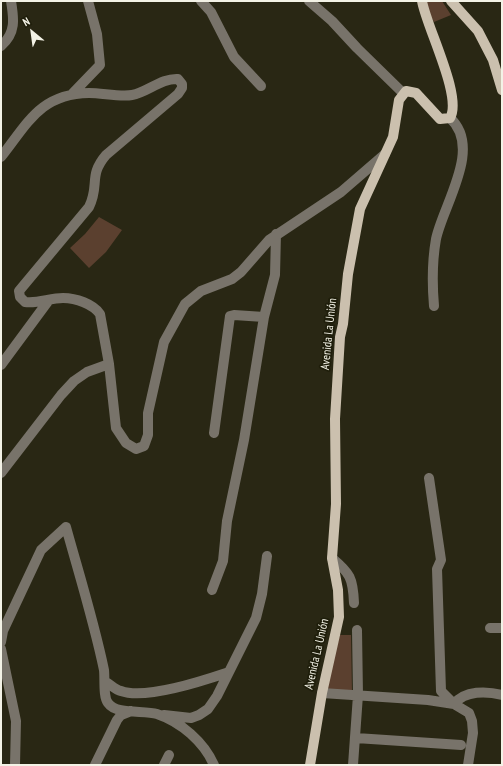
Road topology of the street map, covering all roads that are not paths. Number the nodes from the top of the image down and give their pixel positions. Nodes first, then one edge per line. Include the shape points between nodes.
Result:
1 (11, 1) edge
2 (88, 1) edge
3 (201, 1) edge
4 (309, 1) edge
5 (422, 1) edge
6 (451, 1) edge
7 (1, 46) edge
8 (261, 86) dead end
9 (502, 90) edge
10 (73, 93) junction
11 (403, 93) junction
12 (450, 118) junction
13 (385, 154) junction
14 (1, 157) edge
15 (276, 234) junction
16 (49, 300) junction
17 (434, 306) dead end
18 (264, 317) junction
19 (109, 364) junction
20 (1, 365) edge
21 (214, 432) dead end
22 (1, 473) edge
23 (429, 478) dead end
24 (267, 556) dead end
25 (332, 558) junction
26 (212, 590) dead end
27 (354, 603) dead end
28 (490, 628) dead end
29 (502, 628) edge
30 (357, 630) dead end
31 (1, 642) edge
32 (1, 649) edge
33 (229, 672) junction
34 (106, 682) junction
35 (322, 693) junction
36 (358, 695) junction
37 (502, 695) edge
38 (454, 704) junction
39 (130, 711) junction
40 (156, 714) junction
41 (356, 738) junction
42 (461, 745) dead end
43 (169, 755) dead end
44 (15, 765) edge
45 (95, 765) edge
46 (164, 765) edge
47 (214, 765) edge
48 (310, 765) edge
49 (353, 765) edge
50 (468, 765) edge

1 - 7 street via 13,28 8,40
2 - 10 street via 97,34 100,65
3 - 8 street via 211,12 234,57
4 - 11 street
5 - 12 main road via 451,91 453,110
6 - 9 main road via 478,31 493,60
10 - 14 street via 49,102 38,111
10 - 16 street via 131,95 168,79 178,79 182,84 178,94 99,163 94,173 93,198 89,207 19,291 25,302
11 - 12 main road via 416,93 436,116
11 - 13 main road, Avenida La Unión via 398,100 393,137
12 - 17 street via 457,124 461,133 463,156 436,238 432,273
13 - 15 street via 341,192
13 - 25 main road, Avenida La Unión via 360,209 348,274 340,337 335,419 336,504
15 - 18 street via 275,275
15 - 19 street via 232,279 201,291 185,304 164,342 148,413 147,439 140,449 132,448 116,428
16 - 19 street via 63,298 96,308 100,314
16 - 20 street
18 - 21 street via 230,316
18 - 26 street via 244,440 227,522 223,561
19 - 22 street via 86,372 74,381
23 - 38 street via 441,560 437,569 440,685 444,696
24 - 33 street via 256,618
25 - 27 street via 348,572 354,590
25 - 35 main road, Avenida La Unión via 338,590 339,617
28 - 29 street
30 - 36 street
31 - 34 street via 3,631 41,550 66,527
32 - 44 street via 16,721
33 - 34 street via 187,686 141,693 122,692
33 - 40 street via 208,709 199,715 190,718
34 - 39 street via 107,703 113,708
35 - 36 street
35 - 48 main road, Avenida La Unión
36 - 38 street
36 - 41 street
37 - 38 street via 489,692 470,694 458,698
38 - 50 street via 469,713 472,721 473,733
39 - 40 street
39 - 45 street via 116,720
40 - 47 street via 184,728 209,755
41 - 42 street
41 - 49 street
43 - 46 street

